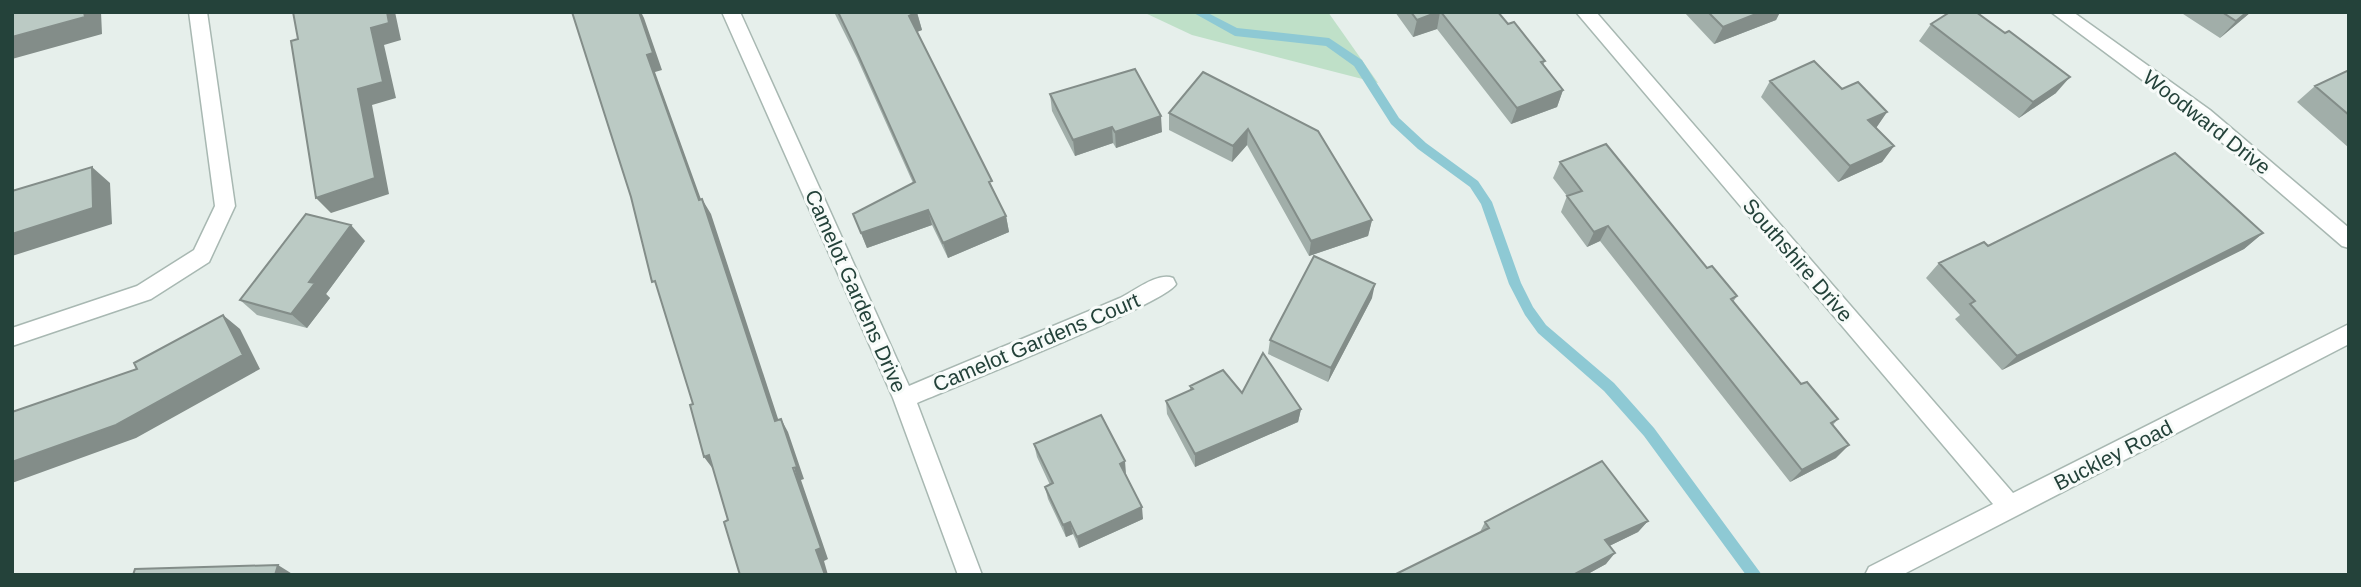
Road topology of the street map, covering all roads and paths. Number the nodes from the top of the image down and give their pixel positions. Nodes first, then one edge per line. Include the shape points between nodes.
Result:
1 (198, 12) edge
2 (731, 12) edge
3 (1585, 12) edge
4 (2060, 12) edge
5 (2349, 240) edge
6 (1166, 284) dead end
7 (2348, 334) edge
8 (12, 337) edge
9 (904, 398) junction
10 (2010, 507) junction
11 (970, 575) edge
12 (1877, 575) edge

1 - 8 street via 225,206 202,256 144,293
2 - 9 street, Camelot Gardens Drive
3 - 10 street, Southshire Drive
4 - 5 street, Woodward Drive via 2203,115
6 - 9 street, Camelot Gardens Court
7 - 10 street, Buckley Road
9 - 11 street, Camelot Gardens Drive
10 - 12 street, Buckley Road

